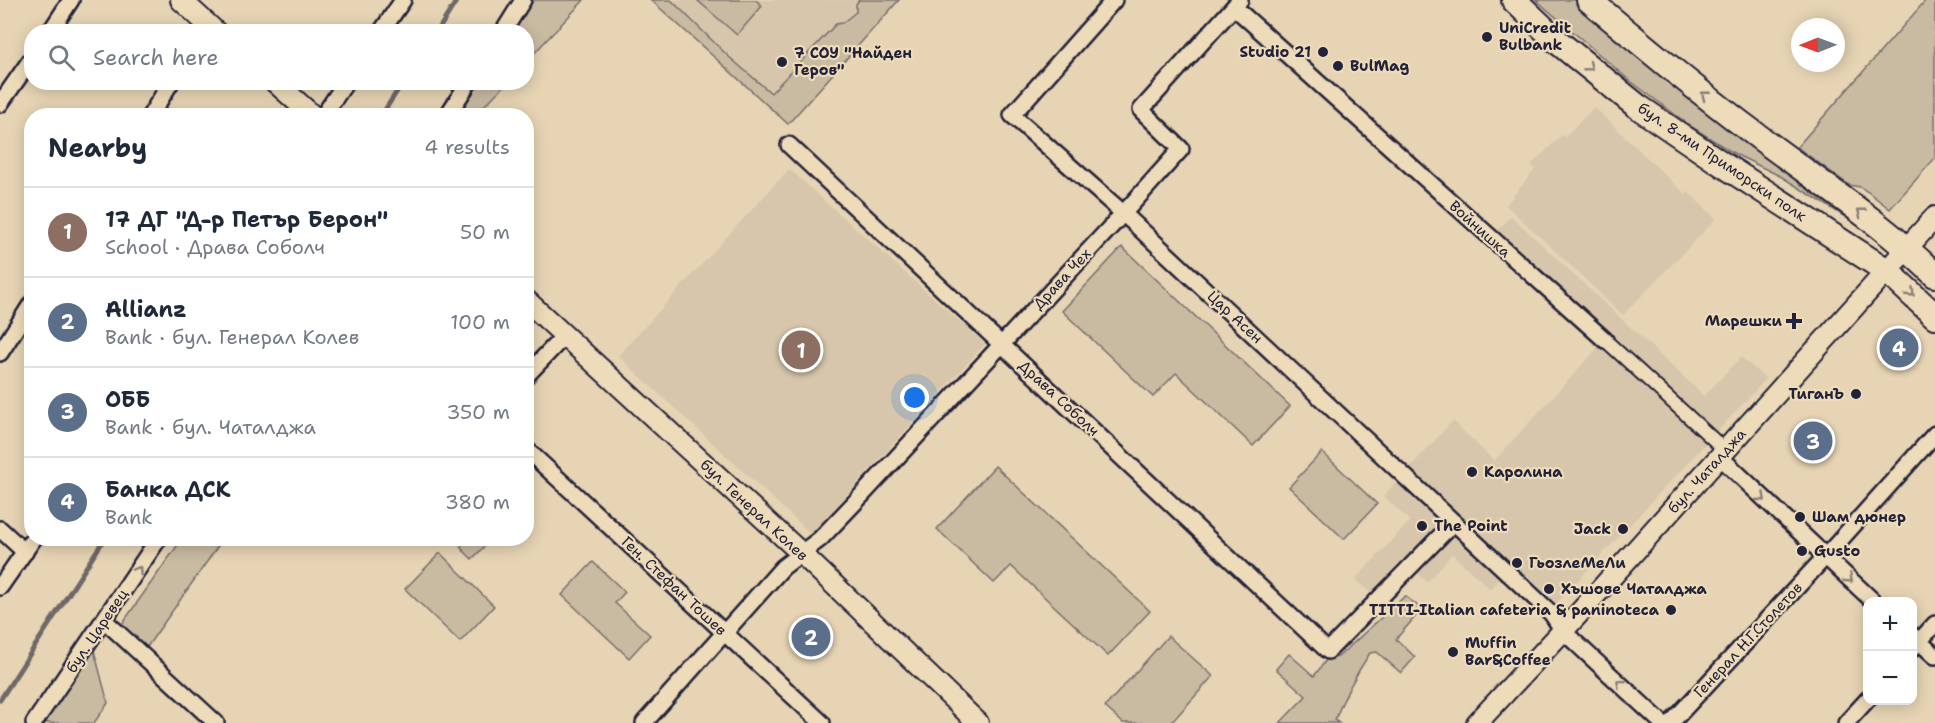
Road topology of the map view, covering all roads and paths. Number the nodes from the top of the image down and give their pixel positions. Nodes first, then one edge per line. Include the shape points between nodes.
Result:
1 (71, 0) edge
2 (181, 0) edge
3 (403, 0) edge
4 (523, 0) edge
5 (1114, 0) edge
6 (1514, 0) edge
7 (1589, 0) edge
8 (1237, 4) edge
9 (55, 24) edge
10 (207, 24) edge
11 (386, 24) edge
12 (508, 24) edge
13 (24, 70) edge
14 (166, 90) edge
15 (284, 90) edge
16 (341, 90) edge
17 (464, 90) edge
18 (0, 104) edge
19 (155, 108) edge
20 (304, 108) edge
21 (328, 108) edge
22 (452, 108) edge
23 (789, 145) dead end
24 (1123, 213) junction
25 (1935, 217) edge
26 (1906, 248) junction
27 (1887, 271) junction
28 (1935, 275) edge
29 (534, 307) edge
30 (24, 315) edge
31 (1935, 316) edge
32 (565, 335) junction
33 (1605, 340) joint
34 (1002, 344) junction
35 (0, 352) edge
36 (534, 368) edge
37 (1935, 434) edge
38 (1723, 454) junction
39 (534, 456) edge
40 (1453, 523) junction
41 (0, 529) edge
42 (29, 546) edge
43 (154, 546) edge
44 (25, 552) junction
45 (801, 553) junction
46 (1825, 557) junction
47 (0, 586) edge
48 (1869, 597) edge
49 (104, 620) junction
50 (1935, 624) edge
51 (1563, 631) junction
52 (725, 633) junction
53 (1917, 640) edge
54 (1917, 643) edge
55 (1935, 656) edge
56 (1863, 704) edge
57 (34, 723) edge
58 (216, 723) edge
59 (644, 723) edge
60 (822, 723) edge
61 (978, 723) edge
62 (1477, 723) edge
63 (1662, 723) edge
64 (1671, 723) edge
65 (1846, 723) edge

1 - 9 street
2 - 10 street
3 - 11 street
4 - 12 street
5 - 24 street, Цар Асен via 1012,115
6 -> 27 main road, бул. 8-ми Приморски полк via 1558,42 1637,106
26 -> 7 main road
8 - 24 street, Драва Чех via 1141,110 1180,148
8 - 33 street, Войнишка
13 - 18 street
14 - 19 street
15 - 20 street
16 - 21 street
17 - 22 street
23 - 34 street, Драва Соболч
24 - 34 street, Драва Чех
24 - 40 street, Цар Асен
25 - 26 street, бул. Чаталджа
26 - 27 street, бул. Чаталджа
26 - 28 main road
27 -> 31 main road, бул. 8-ми Приморски полк
27 - 38 street, бул. Чаталджа
29 - 32 street, бул. Генерал Колев
30 - 35 street
32 - 36 street
32 - 45 street, бул. Генерал Колев
33 - 38 street, Войнишка
34 - 40 street, Драва Соболч via 1328,651
34 - 45 street, Драва Чех via 820,539
37 - 46 street, Генерал Н.Г.Столетов
38 -> 46 street
38 - 51 street, бул. Чаталджа
39 - 52 street, Ген. Стефан Тошев
40 - 51 street, Цар Асен via 1552,614
41 - 44 street
42 - 44 street
49 -> 43 street, бул. Царевец
44 - 47 street
45 - 52 street, Драва Чех via 783,567
45 - 61 street, бул. Генерал Колев
46 -> 48 street
46 - 64 street, Генерал Н.Г.Столетов
49 - 57 street, бул. Царевец
49 - 58 street
50 - 53 street
51 - 62 street, бул. Чаталджа
63 -> 51 street
52 - 59 street, Драва Чех
52 - 60 street, Ген. Стефан Тошев
54 - 55 street
56 - 65 street

